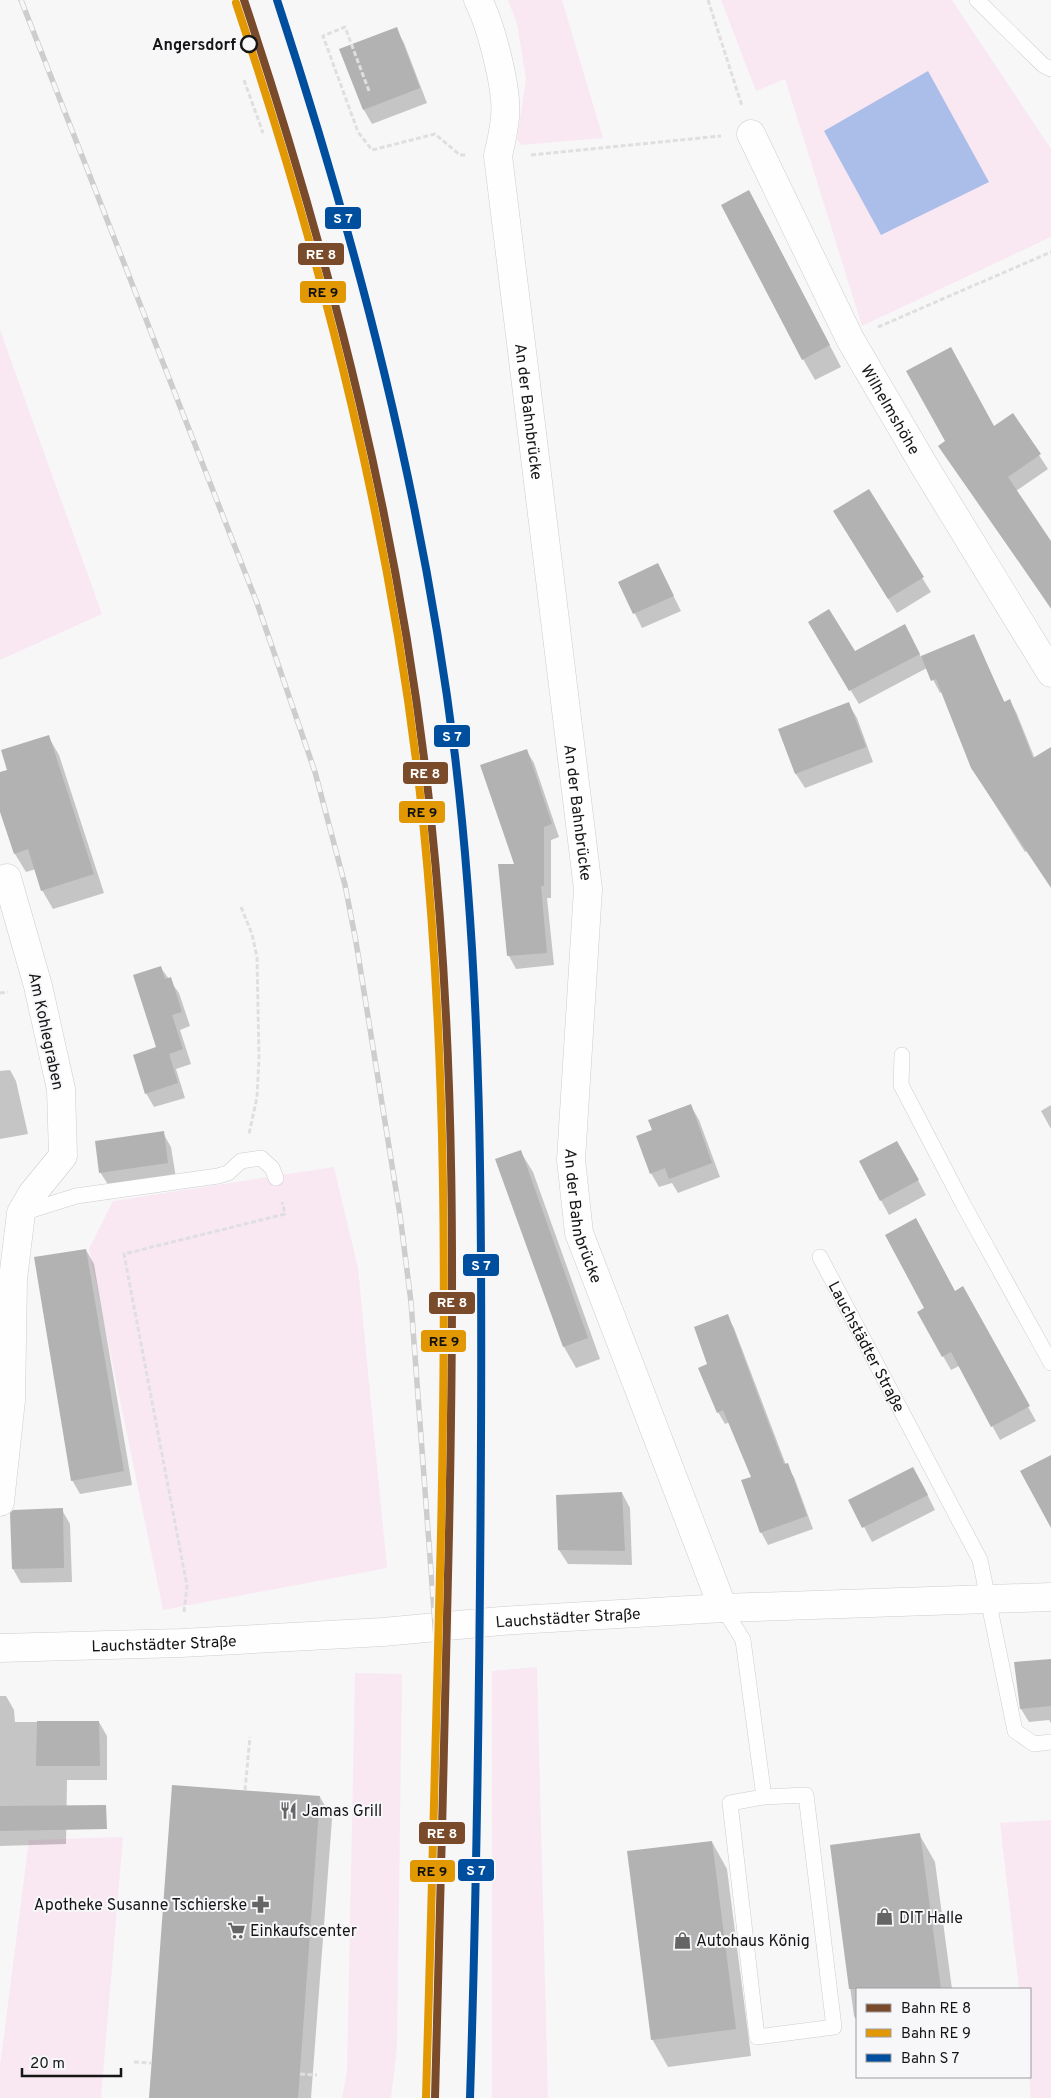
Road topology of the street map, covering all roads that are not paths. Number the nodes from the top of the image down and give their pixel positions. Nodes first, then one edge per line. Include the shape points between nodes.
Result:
1 (478, 0) edge
2 (977, 0) edge
3 (1051, 69) edge
4 (751, 134) road end
5 (1051, 674) edge
6 (7, 878) dead end
7 (902, 1055) dead end
8 (276, 1178) road end
9 (21, 1213) junction
10 (820, 1257) dead end
11 (1051, 1363) edge
12 (0, 1502) edge
13 (1051, 1598) edge
14 (987, 1599) junction
15 (722, 1608) junction
16 (0, 1648) edge
17 (1051, 1742) edge
18 (764, 1797) junction

1 - 15 street, An der Bahnbrücke via 486,15 506,115 498,156 588,889 571,1160 579,1233
2 - 3 lane via 1043,65
4 - 5 street, Wilhelmshöhe via 850,339
6 - 9 street, Am Kohlegraben via 38,986 61,1089 63,1156
7 - 11 lane via 901,1085
8 - 9 lane via 272,1168 261,1158 241,1161 228,1174 76,1196
9 - 12 street, Am Kohlegraben via 13,1279 11,1400
10 - 14 lane, Lauchstädter Straße via 980,1560
13 - 14 street, Lauchstädter Straße
14 - 15 street, Lauchstädter Straße
14 - 17 lane via 1015,1731 1034,1744
15 - 16 street, Lauchstädter Straße via 501,1621 383,1632 181,1643
15 - 18 lane via 743,1640
18 - 18 lane via 806,1795 834,2027 757,2037 730,1803

